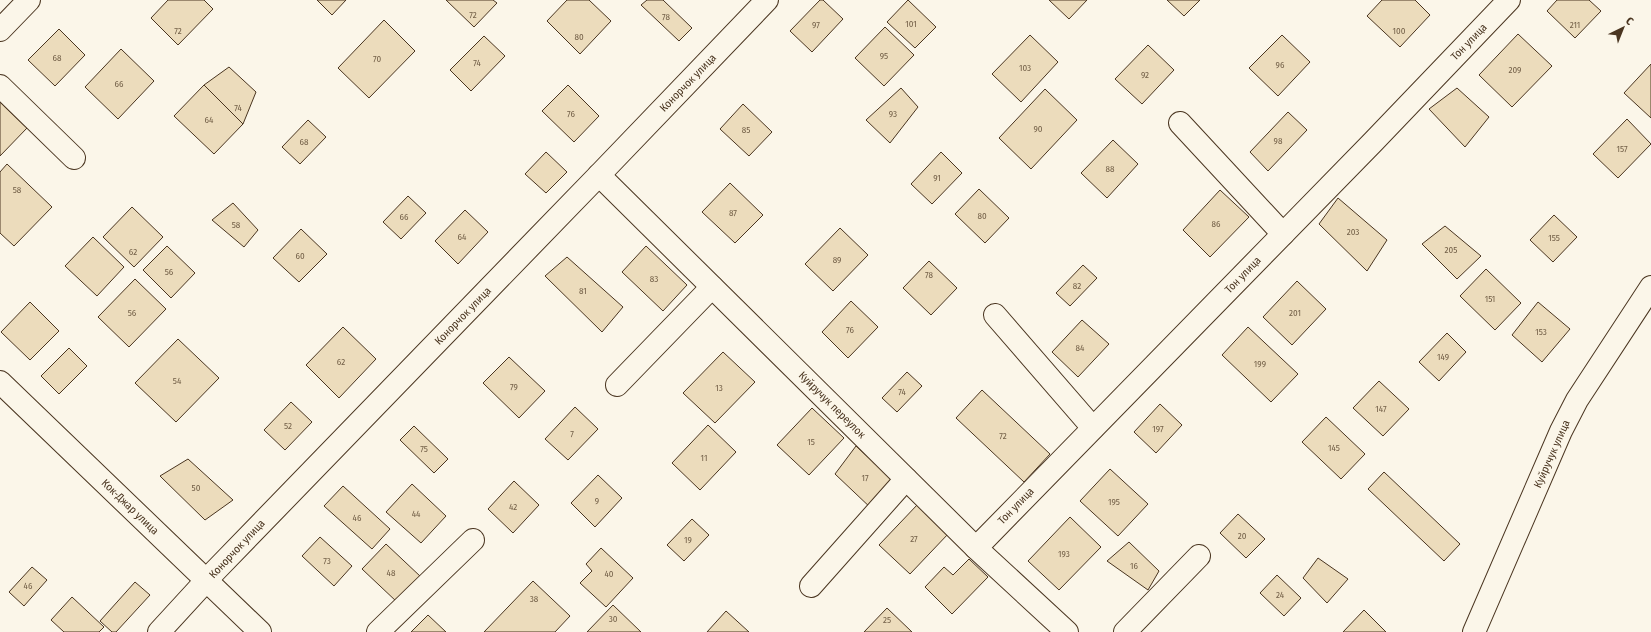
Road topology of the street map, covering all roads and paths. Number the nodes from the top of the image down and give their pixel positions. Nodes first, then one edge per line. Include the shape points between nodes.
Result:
1 (29, 0) edge
2 (767, 0) edge
3 (1509, 0) edge
4 (0, 30) edge
5 (0, 86) edge
6 (1180, 123) dead end
7 (74, 158) dead end
8 (600, 175) junction
9 (1283, 234) junction
10 (712, 287) junction
11 (1651, 287) edge
12 (995, 315) dead end
13 (0, 382) edge
14 (617, 385) dead end
15 (1093, 428) junction
16 (906, 479) junction
17 (473, 540) dead end
18 (976, 548) junction
19 (1199, 556) dead end
20 (207, 581) junction
21 (811, 586) dead end
22 (159, 632) edge
23 (260, 632) edge
24 (378, 632) edge
25 (1067, 632) edge
26 (1125, 632) edge
27 (1474, 632) edge

1 - 4 street
2 - 8 street, Конорчок улица
3 - 9 street, Тон улица
5 - 7 street
6 - 9 street
8 - 10 street, Куйручук переулок
8 - 20 street, Конорчок улица
9 - 15 street, Тон улица
10 - 14 street
10 - 16 street, Куйручук переулок
11 - 27 street, Куйручук улица via 1578,400 1561,432
12 - 15 street
13 - 20 street, Кок-Джар улица
15 - 18 street, Тон улица
16 - 18 street, Куйручук переулок
16 - 21 street
17 - 24 street
18 - 25 street, Куйручук переулок
19 - 26 street
20 - 22 street, Конорчок улица
20 - 23 street, Кок-Джар улица

